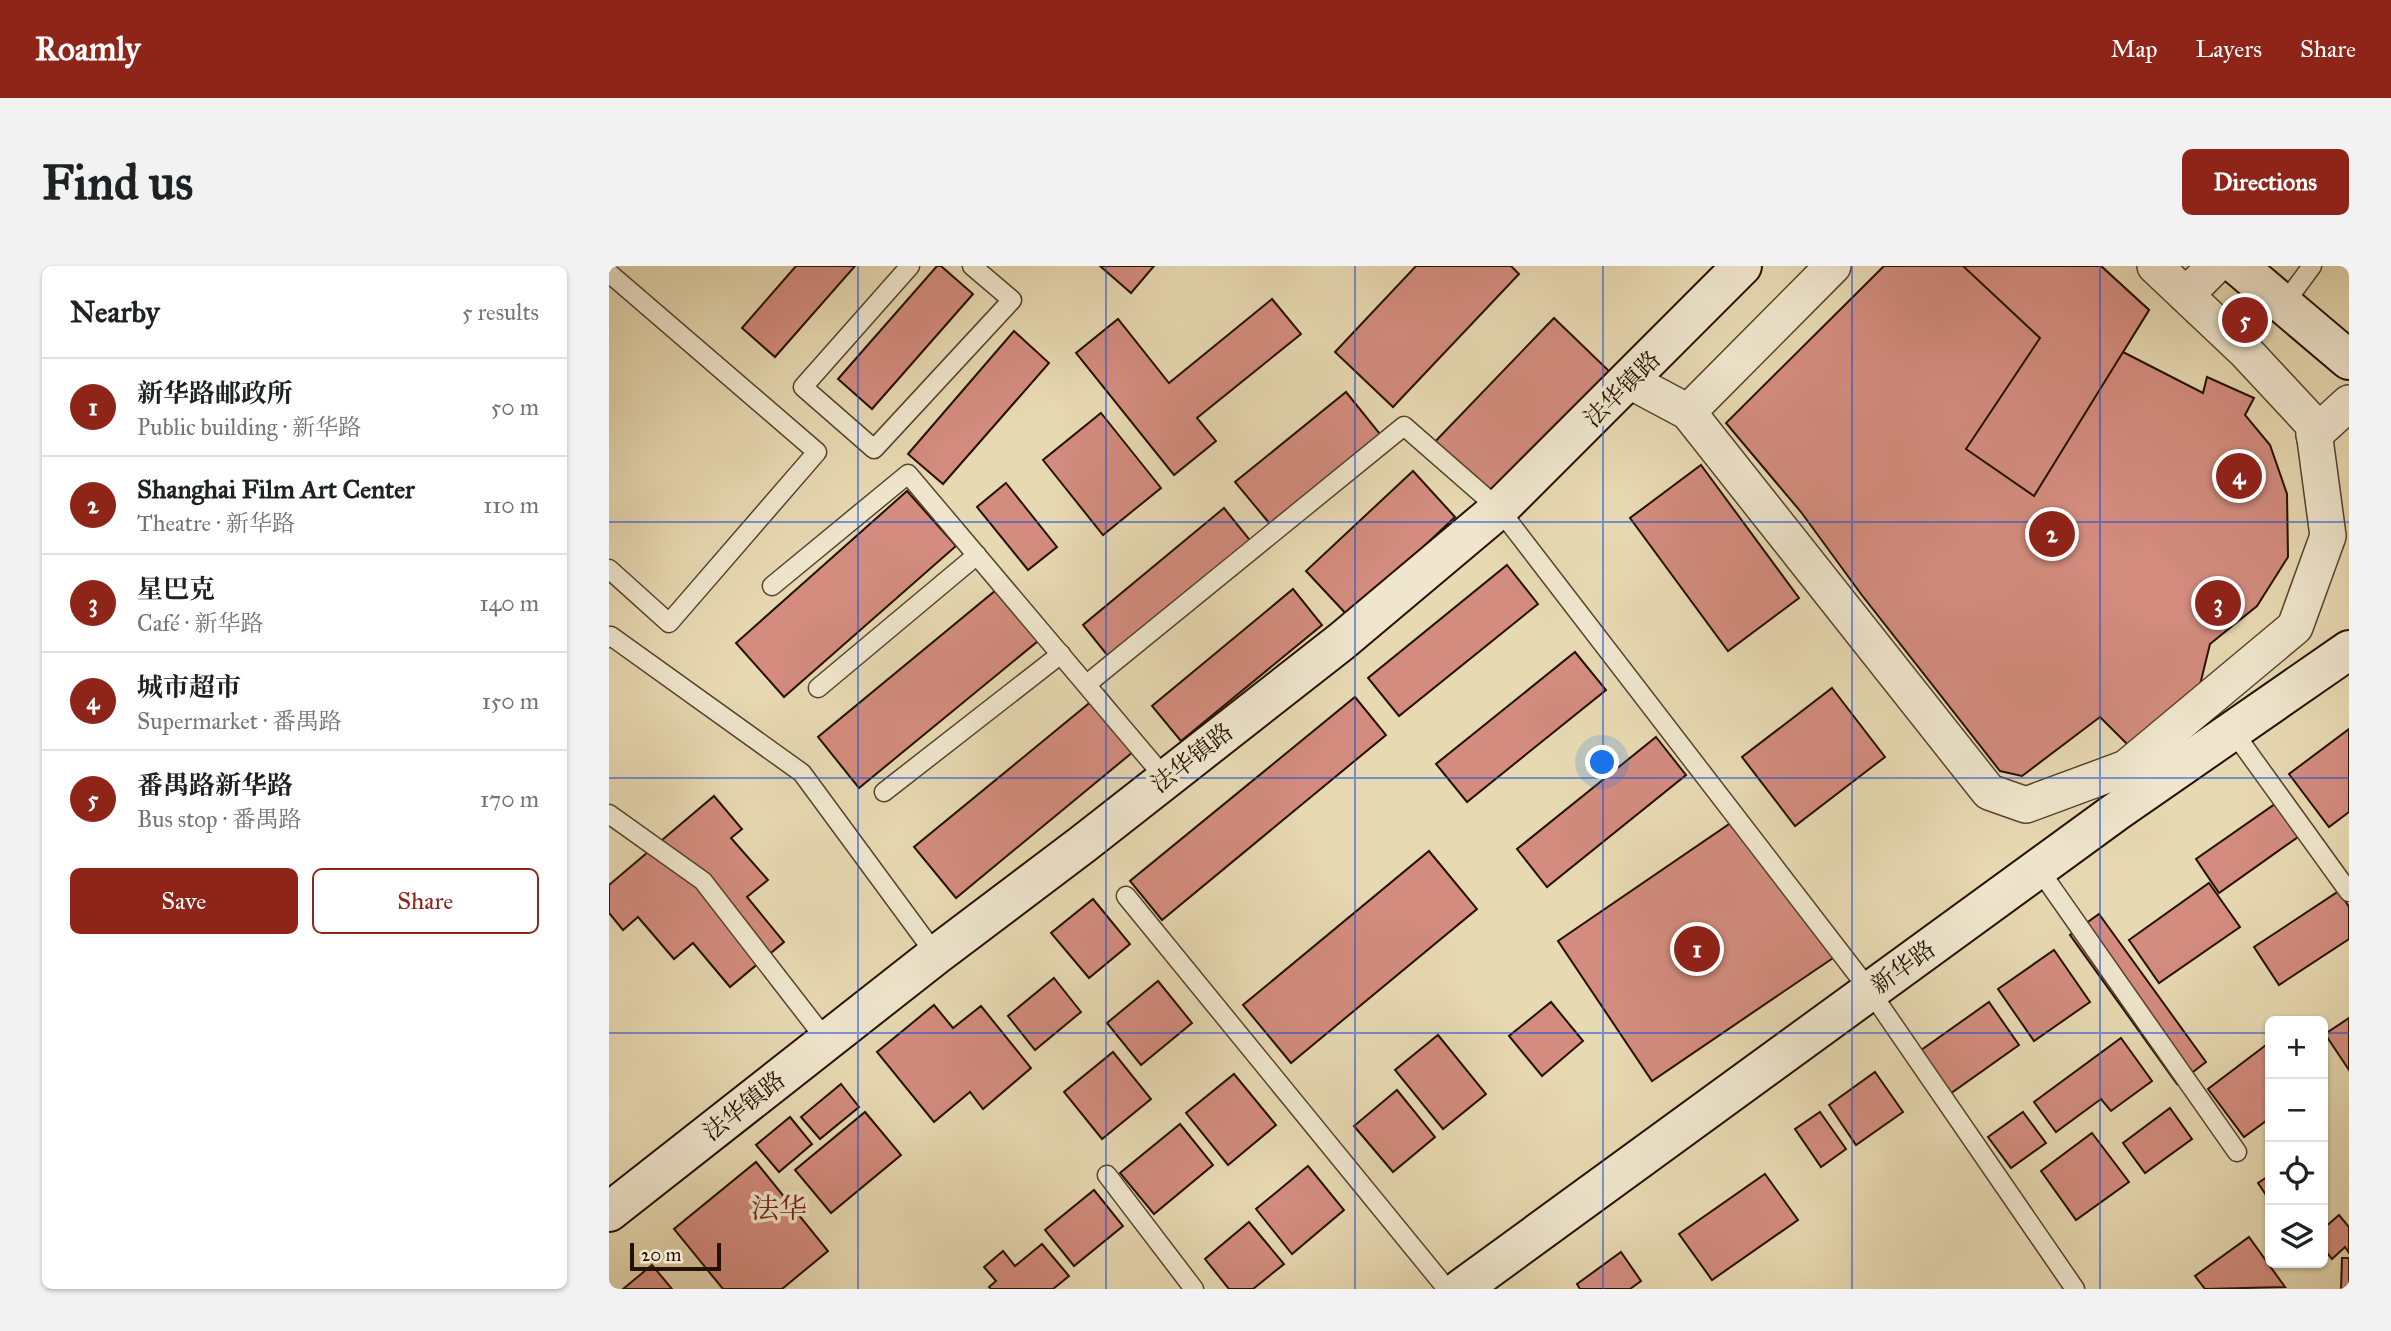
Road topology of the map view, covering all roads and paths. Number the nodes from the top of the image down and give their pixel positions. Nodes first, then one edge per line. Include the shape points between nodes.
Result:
1 (909, 266) edge
2 (972, 266) edge
3 (1742, 266) edge
4 (1833, 266) edge
5 (2155, 266) edge
6 (2215, 266) edge
7 (2238, 266) edge
8 (2312, 266) edge
9 (609, 273) edge
10 (2186, 295) junction
11 (2284, 304) junction
12 (2349, 360) edge
13 (1630, 381) junction
14 (2349, 403) edge
15 (1688, 412) junction
16 (2314, 435) junction
17 (1499, 509) junction
18 (977, 555) junction
19 (609, 569) edge
20 (772, 586) dead end
21 (609, 638) edge
22 (2349, 650) edge
23 (1061, 654) junction
24 (1087, 684) junction
25 (818, 688) dead end
26 (2232, 730) junction
27 (2138, 778) junction
28 (1165, 779) junction
29 (884, 792) dead end
30 (609, 814) edge
31 (2038, 869) junction
32 (2349, 892) edge
33 (1126, 895) dead end
34 (936, 955) junction
35 (1870, 991) junction
36 (827, 1041) junction
37 (2237, 1152) dead end
38 (1107, 1175) dead end
39 (609, 1212) edge
40 (1194, 1289) edge
41 (1447, 1289) edge
42 (1461, 1289) edge
43 (2075, 1289) edge

1 - 2 lane via 803,387 874,449 1012,300
3 - 13 street, 法华镇路
4 - 15 street
5 - 10 street
6 - 10 street
7 - 11 street
8 - 11 lane
9 - 19 lane via 817,452 669,623
10 - 16 street via 2303,413 2313,424
11 - 12 street
13 - 15 street
13 - 17 street, 法华镇路
14 - 16 street
15 - 27 street via 1989,792 2026,805
16 - 27 street via 2328,536 2295,627
17 - 24 lane via 1404,426
17 - 28 street, 法华镇路 via 1342,641
17 - 35 lane
18 - 20 lane via 908,474
18 - 23 lane
18 - 25 lane
21 - 34 lane via 802,773
22 - 26 street, 新华路
23 - 24 lane
23 - 29 lane
24 - 28 lane
26 - 27 street, 新华路
26 - 32 lane
27 - 31 street, 新华路
28 - 34 street, 法华镇路
30 - 36 lane via 703,881
31 - 35 street, 新华路
31 - 37 lane
33 - 41 lane
34 - 36 street, 法华镇路
35 - 42 street, 新华路
35 - 43 lane
36 - 39 street, 法华镇路
38 - 40 lane

